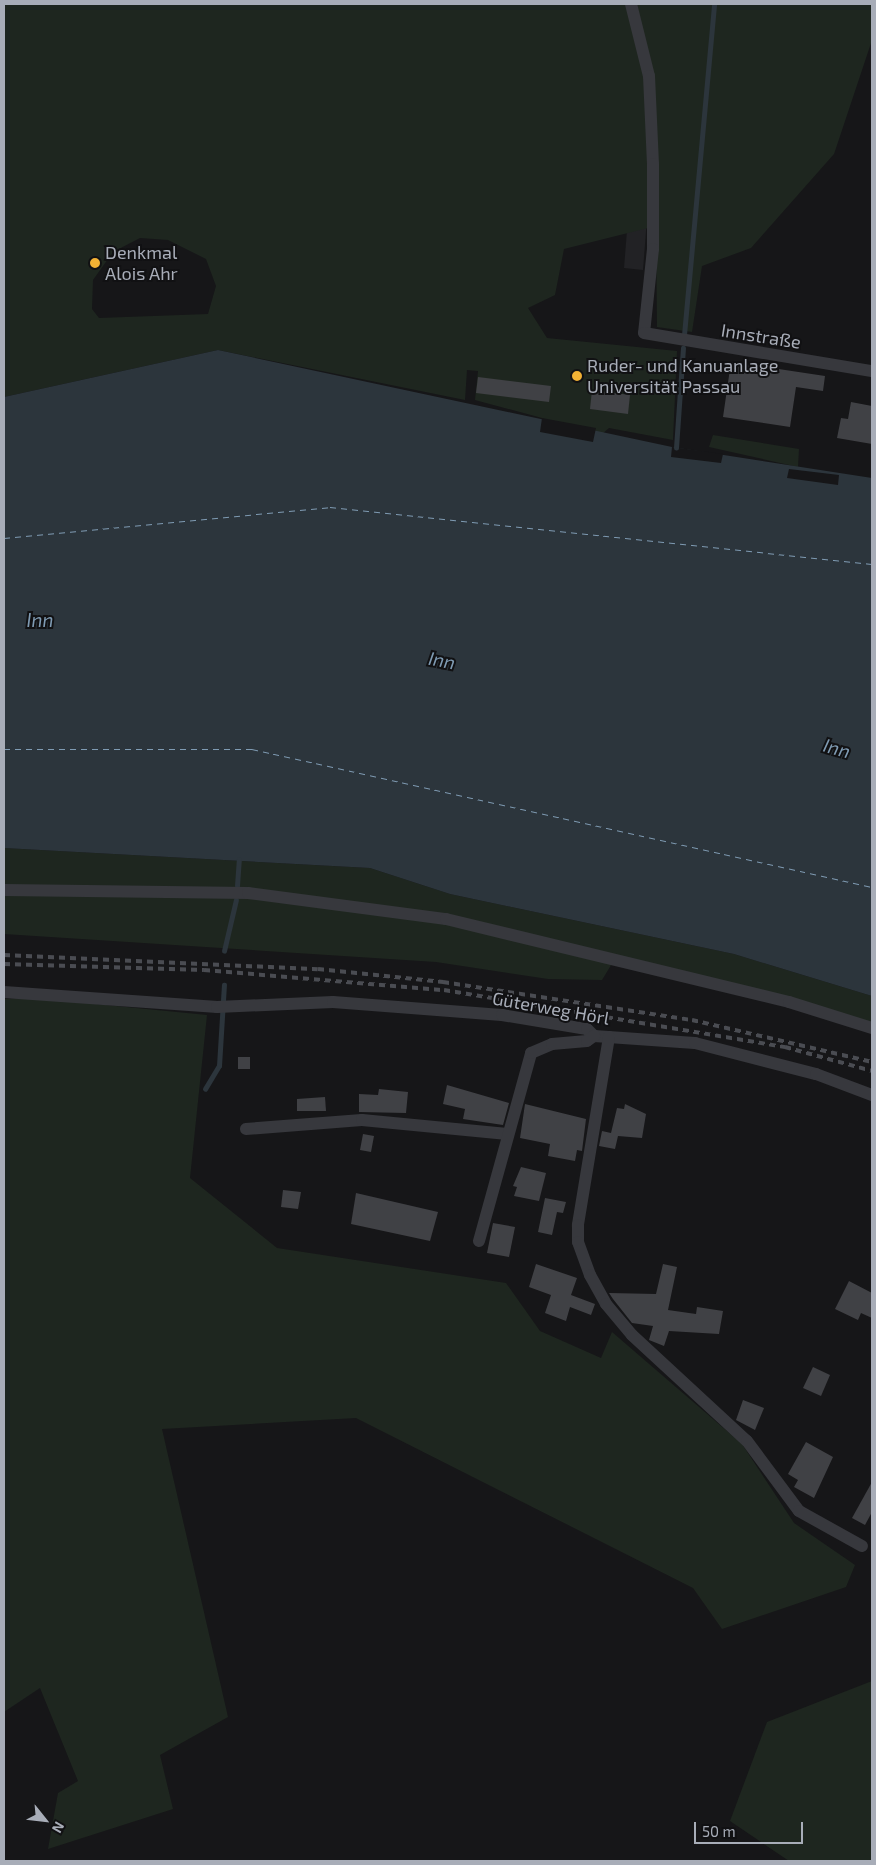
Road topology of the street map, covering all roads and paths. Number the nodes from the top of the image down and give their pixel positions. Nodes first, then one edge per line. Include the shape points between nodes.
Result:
1 (631, 4) edge
2 (872, 371) edge
3 (4, 890) edge
4 (4, 992) edge
5 (872, 1028) edge
6 (594, 1036) junction
7 (610, 1037) junction
8 (872, 1096) edge
9 (246, 1129) dead end
10 (508, 1134) junction
11 (479, 1242) dead end
12 (862, 1546) dead end

1 - 2 street, Innstraße via 649,76 653,164 652,249 644,333
3 - 5 street via 248,893 446,919 789,1002
4 - 6 street, Güterweg Hörl via 241,1008 300,1003 380,1005 502,1015 587,1029
6 - 7 street, Güterweg Hörl
6 - 10 street via 587,1042 552,1044 530,1054
7 - 8 street, Güterweg Hörl via 695,1044 816,1074
7 - 12 street via 578,1225 578,1242 590,1275 606,1304 632,1335 747,1441 799,1511
9 - 10 street via 362,1120
10 - 11 street

